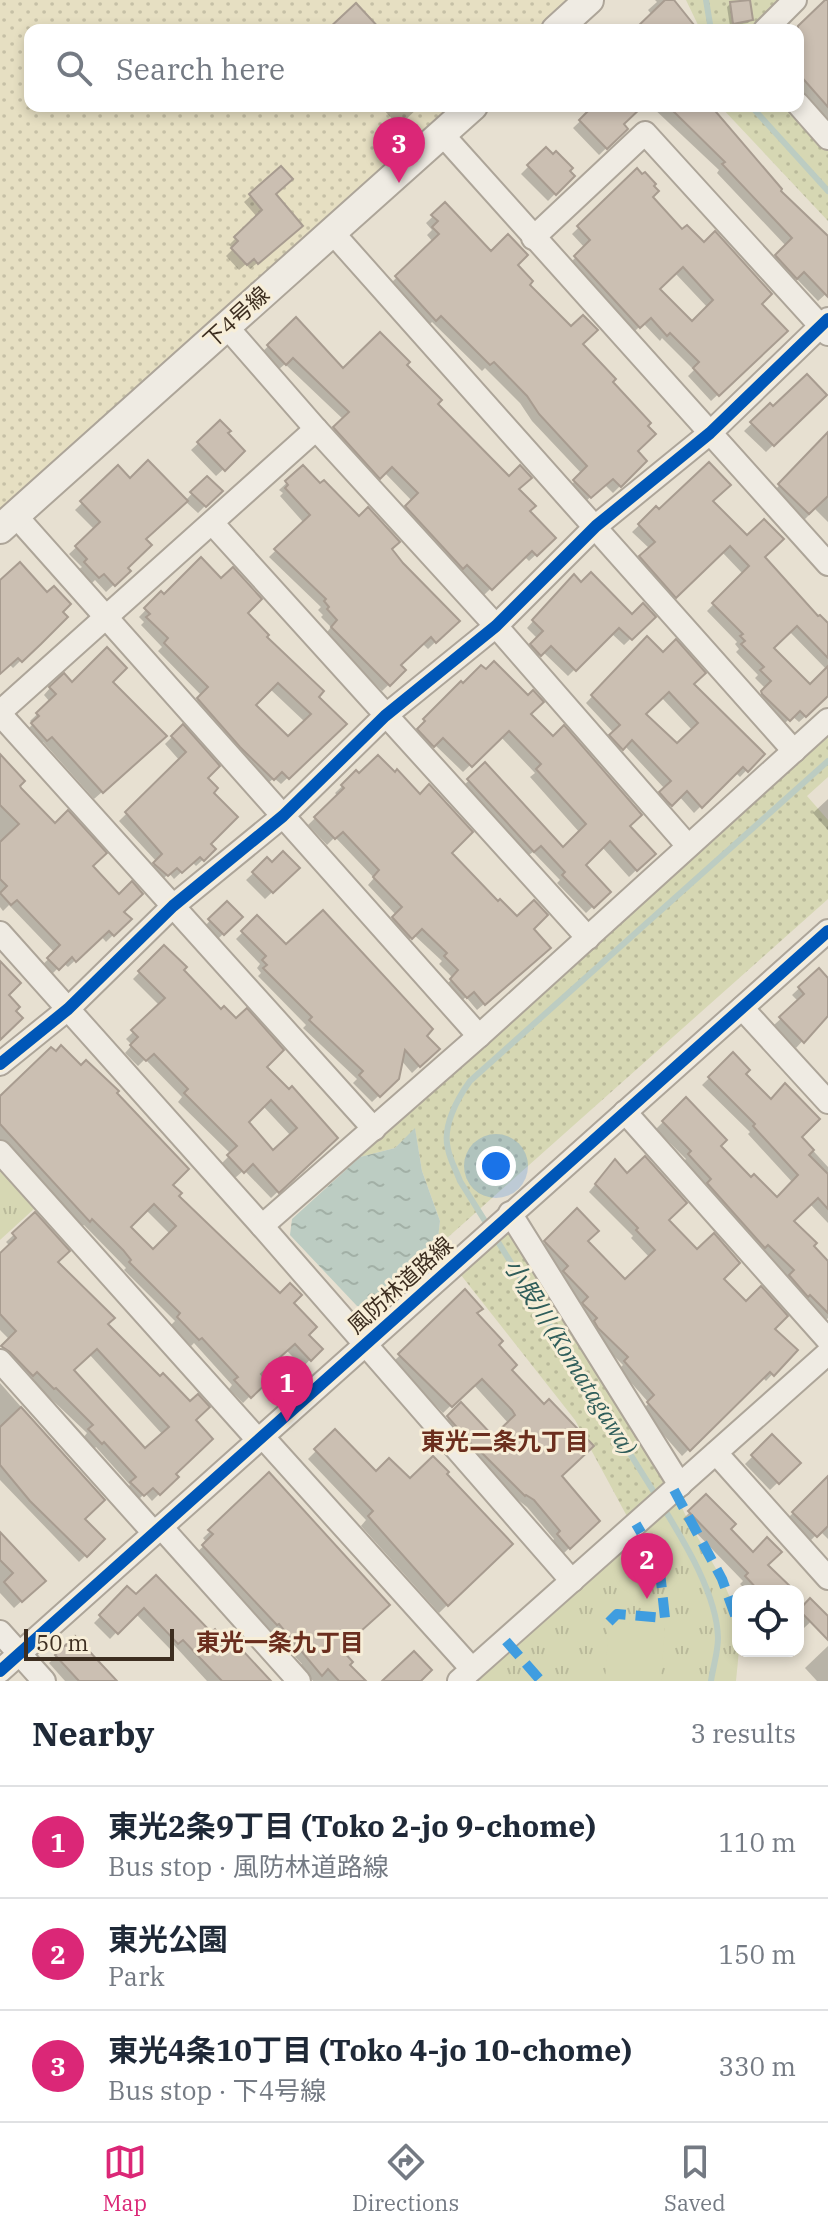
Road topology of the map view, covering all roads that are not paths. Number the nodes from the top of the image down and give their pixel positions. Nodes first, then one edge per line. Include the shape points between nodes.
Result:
1 (589, 0) edge
2 (795, 0) edge
3 (563, 24) edge
4 (771, 24) edge
5 (804, 111) edge
6 (466, 112) edge
7 (442, 134) junction
8 (828, 138) edge
9 (332, 232) junction
10 (533, 238) junction
11 (226, 326) junction
12 (825, 327) edge
13 (316, 429) junction
14 (710, 433) junction
15 (8, 522) edge
16 (213, 524) junction
17 (596, 526) junction
18 (828, 564) edge
19 (106, 618) junction
20 (496, 626) junction
21 (0, 713) edge
22 (385, 716) junction
23 (828, 720) edge
24 (794, 751) junction
25 (283, 816) junction
26 (688, 846) junction
27 (173, 906) junction
28 (828, 931) edge
29 (0, 933) edge
30 (588, 938) junction
31 (742, 1008) junction
32 (68, 1009) junction
33 (479, 1036) junction
34 (0, 1064) edge
35 (828, 1102) edge
36 (625, 1112) junction
37 (374, 1129) junction
38 (0, 1152) edge
39 (504, 1219) junction
40 (262, 1226) junction
41 (828, 1340) edge
42 (364, 1344) junction
43 (828, 1353) edge
44 (0, 1361) edge
45 (260, 1438) junction
46 (716, 1453) junction
47 (675, 1489) junction
48 (158, 1530) junction
49 (828, 1578) edge
50 (572, 1581) junction
51 (0, 1632) edge
52 (20, 1654) junction
53 (0, 1671) edge
54 (466, 1675) edge
55 (44, 1681) edge
56 (299, 1681) edge

1 - 3 street
2 - 4 street
5 - 8 street
6 - 7 street, 下4号線
7 - 9 street, 下4号線
7 - 10 street
9 - 11 street, 下4号線
9 - 17 street
10 - 12 street via 645,133
10 - 14 street
11 - 13 street
11 - 15 street, 下4号線
12 - 14 street
13 - 16 street
13 - 20 street
14 - 17 street
14 - 18 street
15 - 19 street
16 - 19 street
16 - 22 street
17 - 20 street
17 - 24 street
19 - 21 street
19 - 25 street
20 - 22 street
20 - 26 street
21 - 27 street
22 - 25 street
22 - 30 street
23 - 24 street
24 - 26 street
25 - 27 street
25 - 33 street
26 - 30 street
27 - 32 street
27 - 37 street
28 - 31 street, 風防林道路線
29 - 32 street
30 - 33 street
31 - 35 street
31 - 36 street, 風防林道路線
32 - 34 street
32 - 40 street
33 - 37 street
36 - 39 street, 風防林道路線
36 - 41 street
37 - 40 street
38 - 45 street
39 - 42 street, 風防林道路線
39 - 47 street
40 - 42 street
42 - 45 street, 風防林道路線
42 - 50 street
43 - 46 street
44 - 48 street
45 - 48 street, 風防林道路線
45 - 54 street
46 - 47 street
46 - 49 street
47 - 50 street
48 - 52 street, 風防林道路線
48 - 56 street
50 - 54 street
51 - 52 street
52 - 53 street, 風防林道路線
52 - 55 street

